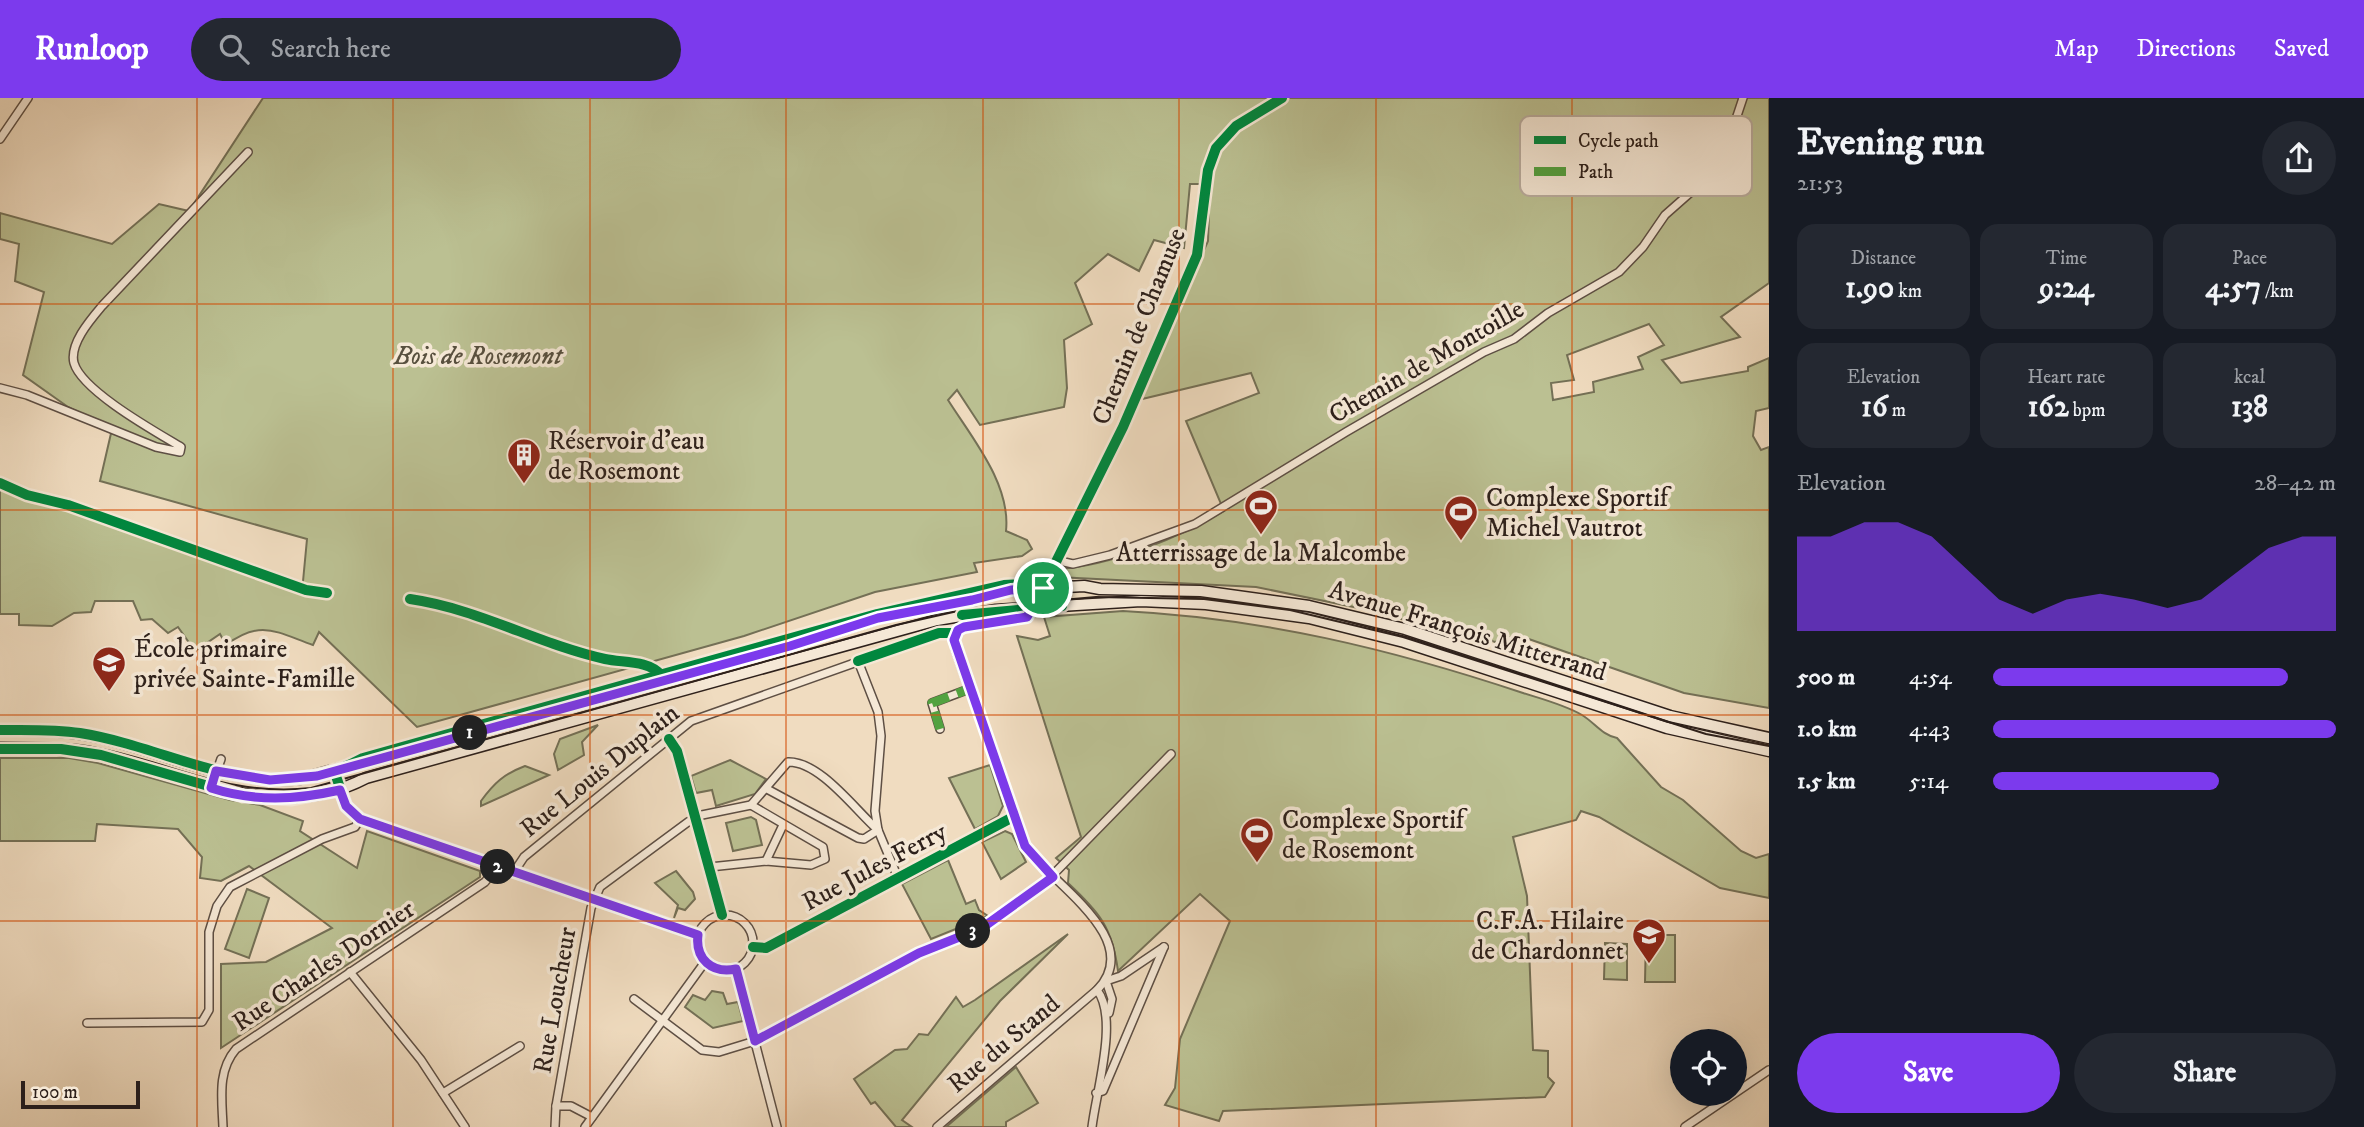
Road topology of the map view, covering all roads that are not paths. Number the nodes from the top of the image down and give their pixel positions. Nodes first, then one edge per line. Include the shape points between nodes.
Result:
1 (27, 98) edge
2 (1282, 98) edge
3 (1743, 98) edge
4 (1737, 116) edge
5 (0, 139) edge
6 (248, 152) dead end
7 (1686, 196) edge
8 (0, 388) edge
9 (0, 483) edge
10 (1055, 560) junction
11 (1043, 588) junction
12 (327, 593) dead end
13 (1033, 608) junction
14 (955, 633) junction
15 (858, 661) junction
16 (969, 689) junction
17 (940, 729) dead end
18 (0, 730) edge
19 (1769, 738) edge
20 (669, 739) junction
21 (0, 749) edge
22 (1769, 751) edge
23 (1171, 754) dead end
24 (221, 759) dead end
25 (216, 771) junction
26 (334, 771) junction
27 (211, 788) junction
28 (767, 789) junction
29 (340, 790) junction
30 (751, 805) junction
31 (696, 817) junction
32 (1013, 817) junction
33 (360, 819) junction
34 (783, 825) junction
35 (878, 831) junction
36 (766, 861) junction
37 (497, 867) junction
38 (710, 867) junction
39 (514, 873) junction
40 (1053, 877) junction
41 (898, 878) junction
42 (594, 900) junction
43 (722, 915) junction
44 (698, 935) junction
45 (753, 947) junction
46 (705, 962) junction
47 (736, 969) junction
48 (350, 972) junction
49 (1106, 981) junction
50 (1097, 990) junction
51 (634, 999) dead end
52 (663, 1021) junction
53 (1108, 1022) junction
54 (87, 1023) dead end
55 (755, 1041) junction
56 (520, 1046) dead end
57 (1769, 1064) edge
58 (1766, 1071) edge
59 (443, 1093) junction
60 (1096, 1093) junction
61 (556, 1106) junction
62 (592, 1117) junction
63 (223, 1127) edge
64 (465, 1127) edge
65 (555, 1127) edge
66 (585, 1127) edge
67 (777, 1127) edge
68 (937, 1127) edge
69 (1092, 1127) edge
70 (1685, 1127) edge

1 - 5 street
2 - 10 street, Chemin de Chamuse via 1236,126 1216,148 1208,170 1197,255 1123,427
3 - 4 street, Chemin de Montoille
6 - 8 street via 96,313 74,350 74,364 97,393 181,447 180,452
7 - 10 street, Chemin de Montoille via 1619,272 1548,313 1514,339 1451,371 1195,524 1110,555 1073,564
9 - 12 street via 297,587
10 - 11 street, Chemin de Chamuse
11 - 13 street, Chemin de Chamuse
11 - 19 main road, Avenue François Mitterrand via 1202,591 1308,606 1405,629 1670,716
11 - 26 main road, Avenue François Mitterrand via 1011,590 878,618
13 - 14 street, Rue Louis Duplain via 1021,620 964,627
13 - 22 main road, Avenue François Mitterrand via 1141,601 1206,604 1310,618 1404,642 1667,728
13 - 29 main road, Avenue François Mitterrand via 914,626 366,778
14 - 15 street, Rue Louis Duplain via 939,633
14 - 16 street via 954,648
15 - 20 street, Rue Louis Duplain via 691,721
15 - 35 street via 878,712 881,736 875,811
16 - 17 street via 932,703
16 - 32 street
18 - 25 main road, Avenue François Mitterrand via 81,733
20 - 31 street via 677,751
20 - 39 street, Rue Louis Duplain via 524,857
21 - 27 main road, Avenue François Mitterrand via 61,749 101,755
23 - 40 street
24 - 25 street
25 - 26 main road, Avenue François Mitterrand via 285,780
25 - 27 street
26 - 29 street
27 - 29 main road, Avenue François Mitterrand via 270,799
28 - 30 street
28 - 35 street via 858,838
28 - 35 street via 784,764 800,764 850,800
29 - 33 street via 346,806
30 - 31 street
30 - 34 street
31 - 38 street
31 - 42 street via 600,887
32 - 40 street via 1025,846
32 - 41 street, Rue Jules Ferry
33 - 37 street
33 - 54 street via 355,827 321,839 230,887 217,906 209,932 209,1010 202,1023
34 - 36 street
34 - 36 street via 823,847 827,855 811,865
35 - 41 street
36 - 38 street
37 - 39 street
37 - 48 street, Rue Charles Dornier via 485,882
38 - 43 street
39 - 42 street
40 - 49 street via 1096,920 1109,956
40 - 55 street via 982,928 919,953
41 - 45 street, Rue Jules Ferry via 766,948
42 - 44 street
42 - 61 street, Rue Loucheur
43 - 44 street via 708,921
43 - 45 street via 744,922
44 - 46 street via 698,949
45 - 47 street
46 - 47 street via 719,970
46 - 52 street
47 - 55 street
48 - 59 street
48 - 63 street, Rue Charles Dornier via 231,1054 221,1084
49 - 50 street, Rue du Stand
49 - 53 street via 1112,999
49 - 60 street, Rue du Stand via 1164,947 1103,1091
50 - 53 street via 1106,1002
50 - 68 street, Rue du Stand
51 - 52 street
52 - 55 street via 710,1052
52 - 62 street
53 - 60 street
55 - 67 street
56 - 59 street
57 - 58 street
58 - 70 street
59 - 64 street
60 - 69 street
61 - 62 street via 571,1106
61 - 65 street, Rue Loucheur
62 - 66 street

